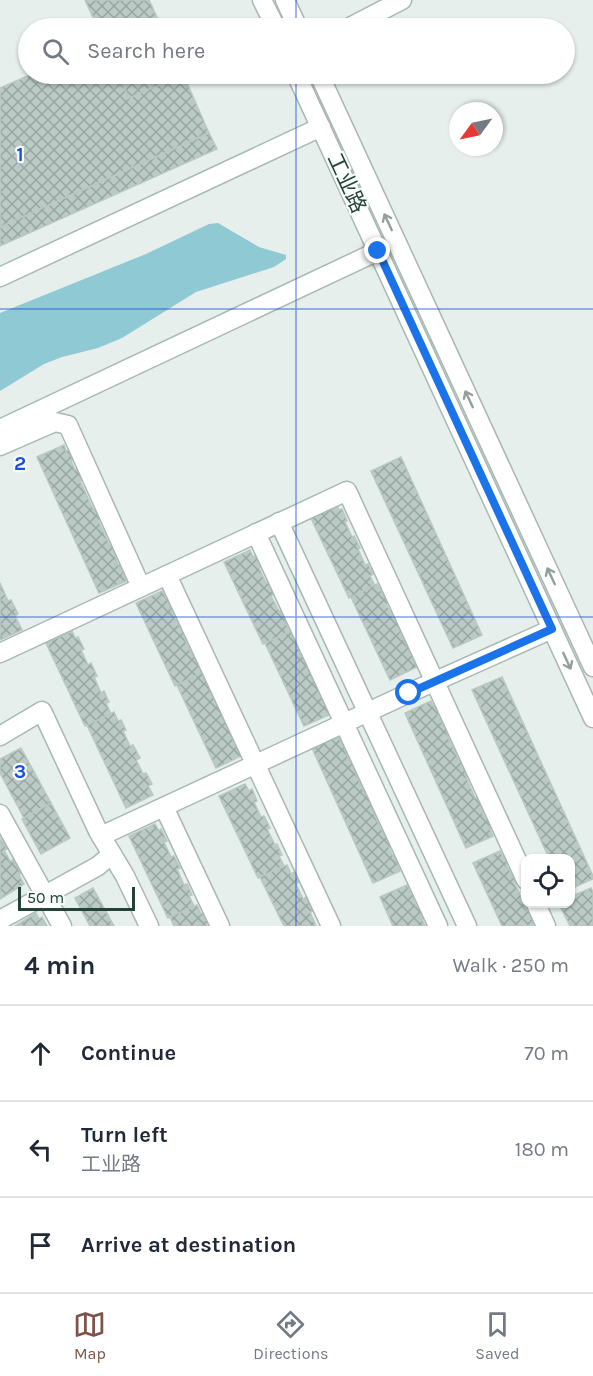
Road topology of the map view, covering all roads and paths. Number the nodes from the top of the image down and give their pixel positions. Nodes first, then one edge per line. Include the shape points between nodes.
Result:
1 (262, 0) edge
2 (285, 0) edge
3 (402, 0) edge
4 (271, 18) edge
5 (293, 18) edge
6 (367, 18) edge
7 (301, 84) edge
8 (324, 84) edge
9 (321, 127) junction
10 (378, 251) junction
11 (0, 277) edge
12 (0, 429) edge
13 (0, 446) edge
14 (279, 522) junction
15 (256, 533) junction
16 (167, 575) junction
17 (141, 587) junction
18 (552, 629) junction
19 (0, 653) edge
20 (593, 667) edge
21 (434, 681) junction
22 (368, 712) junction
23 (593, 718) edge
24 (344, 723) junction
25 (0, 736) edge
26 (257, 764) junction
27 (164, 807) junction
28 (0, 814) edge
29 (101, 836) junction
30 (112, 854) junction
31 (521, 871) edge
32 (45, 896) junction
33 (538, 908) edge
34 (0, 920) edge
35 (62, 926) edge
36 (149, 926) edge
37 (220, 926) edge
38 (331, 926) edge
39 (438, 926) edge
40 (467, 926) edge
41 (546, 926) edge

1 - 4 street
2 - 5 street
3 - 6 street
7 - 9 street, 工业路
20 -> 8 street, 工业路
9 - 10 street, 工业路
9 - 11 street
10 - 12 street
10 - 18 street, 工业路
13 - 17 street via 55,422 68,425
14 - 15 street
14 - 21 street via 348,491
14 - 22 street
15 - 16 street
15 - 24 street
16 - 17 street
16 - 26 street
17 - 19 street
18 - 21 street
18 -> 23 street, 工业路
21 - 22 street
21 - 31 street
22 - 24 street
22 - 40 street
24 - 26 street
24 - 39 street
25 - 29 street via 42,711
26 - 27 street
26 - 38 street
27 - 29 street
27 - 37 street
28 - 32 street
29 - 30 street
30 - 32 street
30 - 36 street
32 - 34 street
32 - 35 street
33 - 41 street

